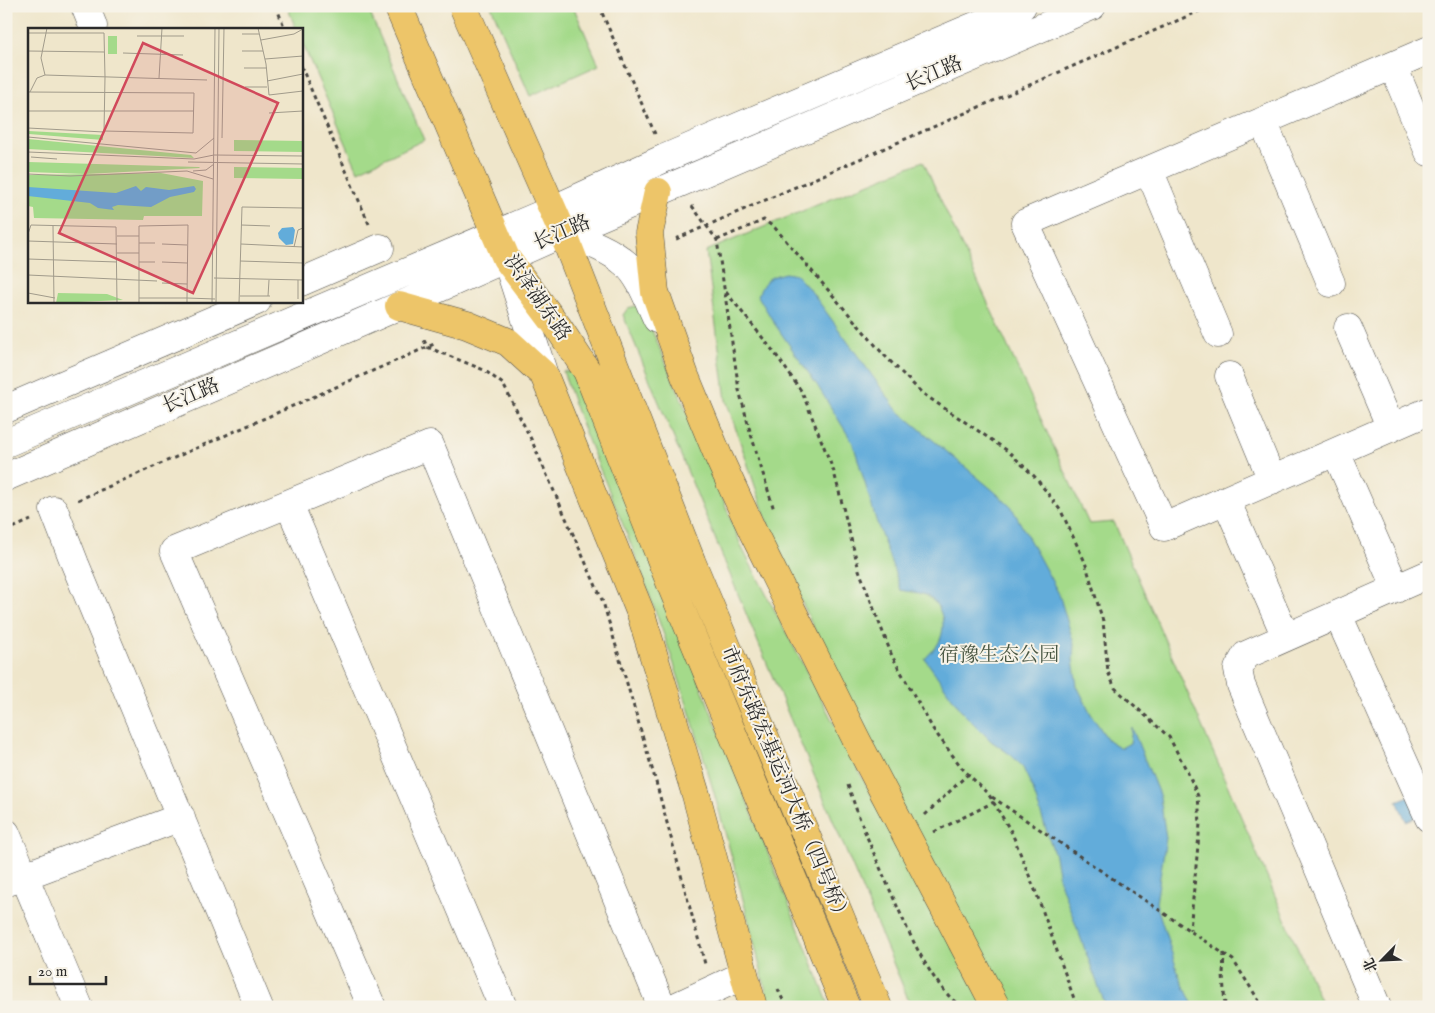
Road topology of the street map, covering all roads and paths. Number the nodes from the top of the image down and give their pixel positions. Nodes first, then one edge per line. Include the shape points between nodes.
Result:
1 (276, 6) edge
2 (398, 6) edge
3 (463, 6) edge
4 (599, 6) edge
5 (1022, 6) edge
6 (1092, 6) edge
7 (1211, 6) edge
8 (285, 28) edge
9 (1429, 50) edge
10 (1393, 66) junction
11 (302, 68) edge
12 (1263, 121) junction
13 (1429, 152) edge
14 (665, 158) junction
15 (1149, 170) junction
16 (667, 189) junction
17 (558, 221) junction
18 (706, 226) junction
19 (495, 232) junction
20 (717, 240) junction
21 (380, 248) joint
22 (651, 249) junction
23 (506, 258) junction
24 (302, 282) edge
25 (1331, 283) dead end
26 (725, 291) junction
27 (255, 302) edge
28 (404, 307) junction
29 (1348, 328) dead end
30 (1218, 334) dead end
31 (436, 343) dead end
32 (427, 347) junction
33 (544, 375) junction
34 (684, 376) junction
35 (1229, 376) dead end
36 (6, 409) edge
37 (1429, 412) edge
38 (1391, 428) junction
39 (6, 443) edge
40 (1336, 452) junction
41 (6, 477) edge
42 (1272, 480) junction
43 (1226, 500) junction
44 (289, 504) junction
45 (54, 510) junction
46 (776, 515) dead end
47 (6, 531) edge
48 (692, 563) joint
49 (1429, 574) edge
50 (1396, 589) junction
51 (673, 590) joint
52 (1338, 615) junction
53 (1286, 638) junction
54 (968, 774) junction
55 (846, 779) dead end
56 (988, 795) junction
57 (994, 802) junction
58 (180, 817) junction
59 (1429, 818) edge
60 (920, 820) dead end
61 (6, 833) edge
62 (928, 835) dead end
63 (15, 879) edge
64 (1190, 930) junction
65 (1224, 953) junction
66 (744, 975) junction
67 (712, 990) junction
68 (960, 1006) edge
69 (79, 1007) edge
70 (259, 1007) edge
71 (372, 1007) edge
72 (503, 1007) edge
73 (662, 1007) edge
74 (675, 1007) edge
75 (753, 1007) edge
76 (846, 1007) edge
77 (878, 1007) edge
78 (996, 1007) edge
79 (1077, 1007) edge
80 (1225, 1007) edge
81 (1263, 1007) edge
82 (1377, 1007) edge

1 - 8 path
2 - 19 main road, 洪泽湖东路
3 - 17 main road, 洪泽湖东路
4 - 14 path
5 - 14 street, 长江路
6 - 16 street, 长江路
7 - 18 path
9 - 10 street
10 - 12 street
10 - 13 street
11 - 21 path
12 - 15 street
12 - 25 street
14 - 17 street, 长江路
15 - 30 street
15 - 43 street via 1025,223 1164,527
16 - 17 street, 长江路
16 - 18 path
16 - 22 main road via 649,233
17 - 19 street, 长江路
17 - 23 street, 长江路
17 - 34 street via 626,264 640,283
17 - 48 main road, 洪泽湖东路
18 - 20 path
18 - 22 path
19 - 23 main road, 洪泽湖东路
19 - 39 street, 长江路
20 - 26 path
20 - 64 path via 764,220 775,228 883,354 915,386 1008,450 1036,478 1061,511 1085,562 1103,621 1108,672 1115,688 1169,738 1198,796 1200,824
21 - 24 street
22 - 34 main road via 655,292
23 - 28 street, 长江路
23 - 33 street
23 - 51 main road, 洪泽湖东路 via 587,371
26 - 46 path via 739,390
26 - 54 path via 802,392 834,472 859,570 892,656 932,729
27 - 36 street
28 - 32 path
28 - 33 main road via 467,325 508,342
28 - 41 street, 长江路
29 - 38 street
31 - 32 path
32 - 45 path
32 - 67 path via 484,370 502,384 531,439 603,602
33 - 66 main road via 641,614 696,795
34 - 78 main road via 753,532 857,741
35 - 42 street
37 - 38 street
38 - 40 street
40 - 42 street
40 - 50 street
42 - 43 street
43 - 53 street
44 - 71 street via 174,551
44 - 72 street
44 - 73 street via 430,445
45 - 47 path
45 - 58 street
48 - 77 main road, 市府东路宏基运河大桥（四号桥）
49 - 50 street
50 - 52 street
51 - 76 main road, 市府东路宏基运河大桥（四号桥）
52 - 53 street
52 - 59 street
53 - 82 street via 1246,655 1238,669 1241,685
54 - 56 path
54 - 60 path
55 - 68 path via 879,866 912,939 941,988
56 - 57 path
56 - 64 path
57 - 62 path
57 - 79 path via 1012,833
58 - 63 street
58 - 70 street
61 - 63 street
63 - 69 street
64 - 65 path
65 - 80 path
65 - 81 path via 1234,960
66 - 67 street
66 - 75 main road
67 - 74 street

